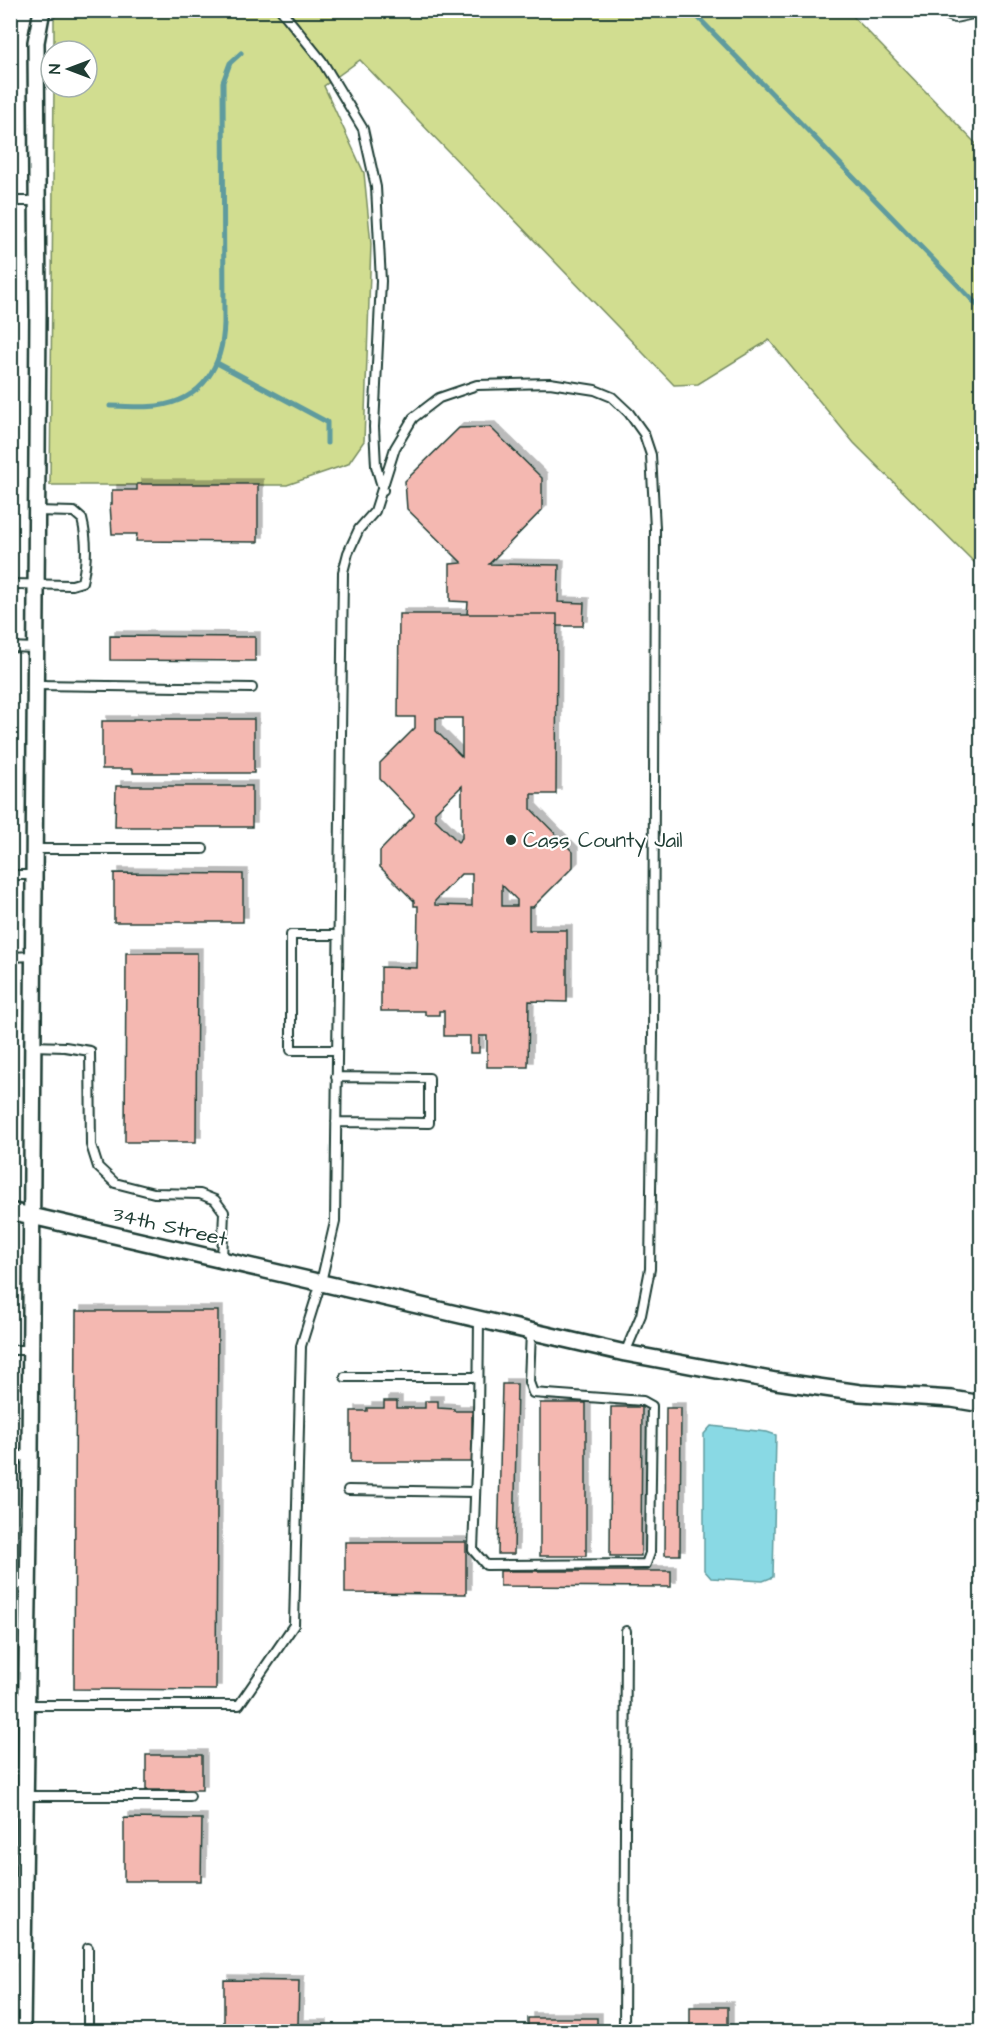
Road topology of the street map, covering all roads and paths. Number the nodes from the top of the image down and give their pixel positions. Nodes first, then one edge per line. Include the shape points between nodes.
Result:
1 (42, 10) edge
2 (281, 10) edge
3 (935, 10) edge
4 (981, 12) edge
5 (10, 201) edge
6 (38, 201) junction
7 (382, 490) junction
8 (36, 511) junction
9 (10, 584) edge
10 (36, 584) junction
11 (10, 647) edge
12 (35, 648) junction
13 (34, 685) junction
14 (252, 688) dead end
15 (33, 849) junction
16 (203, 849) dead end
17 (10, 875) edge
18 (33, 875) junction
19 (338, 935) junction
20 (33, 956) junction
21 (10, 957) edge
22 (32, 1046) junction
23 (336, 1050) junction
24 (336, 1077) junction
25 (336, 1122) junction
26 (10, 1211) edge
27 (32, 1216) junction
28 (222, 1259) junction
29 (321, 1282) junction
30 (478, 1319) junction
31 (531, 1331) junction
32 (10, 1350) edge
33 (31, 1350) junction
34 (625, 1353) junction
35 (345, 1377) dead end
36 (478, 1377) junction
37 (981, 1404) edge
38 (10, 1456) edge
39 (30, 1456) junction
40 (348, 1490) dead end
41 (475, 1492) junction
42 (10, 1584) edge
43 (28, 1584) junction
44 (626, 1631) dead end
45 (27, 1705) junction
46 (25, 1796) junction
47 (190, 1796) dead end
48 (88, 1948) dead end
49 (22, 2031) edge
50 (88, 2031) edge
51 (624, 2031) edge

1 - 6 street via 36,42
2 - 7 lane via 322,61 363,129 376,187 381,281 374,428
3 - 4 lane via 955,18
5 - 6 lane
6 - 8 street
7 - 19 lane via 375,511 359,529 343,572
7 - 34 lane via 395,448 413,418 440,398 477,385 550,383 595,390 612,397 629,413 644,434 651,455 655,497 655,723 650,1269 641,1315
8 - 10 street
8 - 10 lane via 74,512 82,519 85,560 82,582
9 - 10 lane
10 - 12 street
11 - 12 lane
12 - 13 street
13 - 14 lane
13 - 15 street
15 - 16 lane
15 - 18 street
17 - 18 lane
18 - 20 street
19 - 23 lane
19 - 23 lane via 291,935 291,1050
20 - 21 lane
20 - 22 street
22 - 27 street
22 - 28 lane via 90,1051 91,1145 99,1167 115,1183 154,1193 200,1194 215,1200 224,1212
23 - 24 lane
24 - 25 lane
24 - 25 lane via 429,1078 429,1123
25 - 29 lane via 335,1222
26 - 27 street, 34th Street
27 - 28 street, 34th Street
27 - 33 street
28 - 29 street, 34th Street
29 - 30 street, 34th Street
29 - 45 lane via 301,1346 294,1625 258,1679 239,1705
30 - 31 street, 34th Street
30 - 36 lane
31 - 34 street, 34th Street
31 - 41 lane via 533,1393 642,1401 652,1406 650,1554 646,1564 486,1565 473,1550
32 - 33 lane
33 - 39 street
34 - 37 street, 34th Street via 776,1381
35 - 36 lane
36 - 41 lane
38 - 39 lane
39 - 43 street
40 - 41 lane
42 - 43 lane
43 - 45 street
44 - 51 lane
45 - 46 street
46 - 47 lane
46 - 49 street
48 - 50 lane

